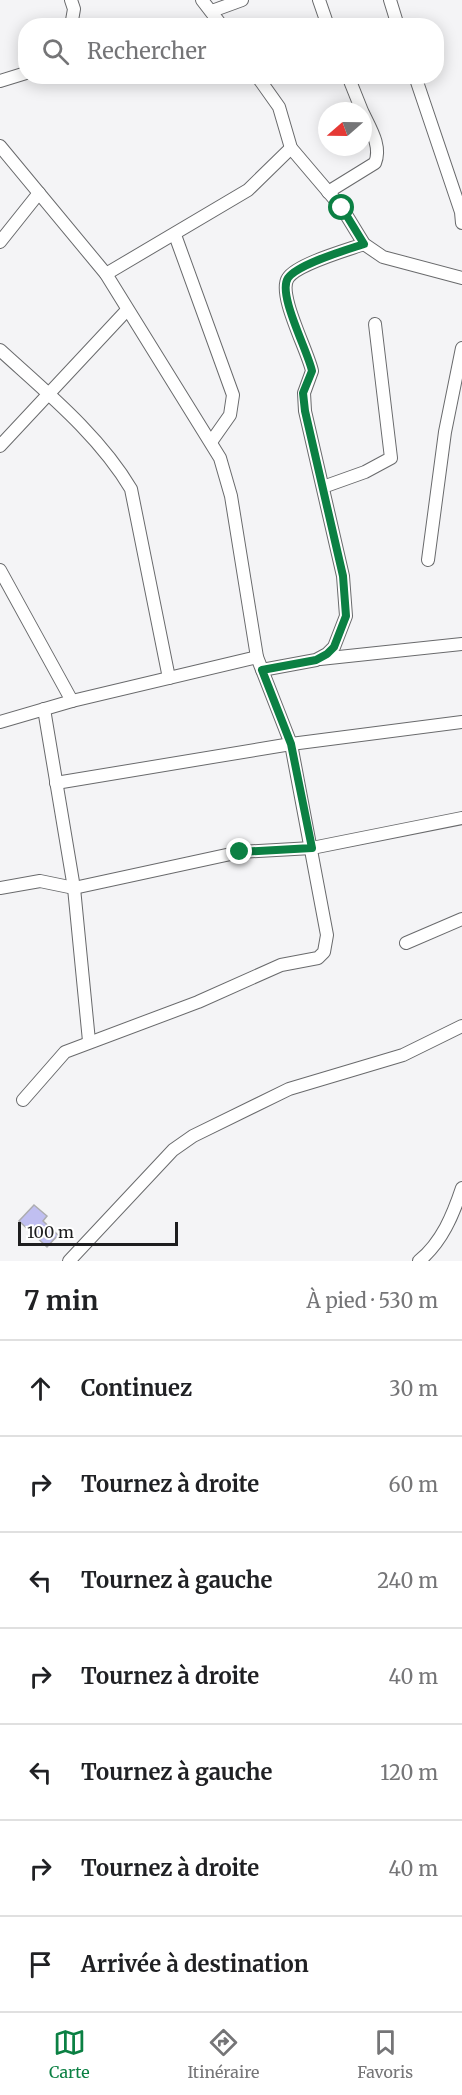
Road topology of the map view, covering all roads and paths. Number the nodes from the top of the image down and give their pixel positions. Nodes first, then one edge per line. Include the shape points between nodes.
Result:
1 (71, 0) edge
2 (202, 0) edge
3 (242, 0) edge
4 (319, 0) edge
5 (390, 0) edge
6 (212, 11) junction
7 (72, 18) edge
8 (217, 18) edge
9 (325, 18) edge
10 (396, 18) edge
11 (18, 75) edge
12 (0, 81) edge
13 (263, 84) edge
14 (351, 84) edge
15 (418, 84) edge
16 (359, 102) edge
17 (372, 134) edge
18 (0, 146) edge
19 (291, 148) junction
20 (328, 192) junction
21 (39, 193) junction
22 (462, 223) edge
23 (175, 235) junction
24 (0, 242) edge
25 (364, 244) junction
26 (106, 274) junction
27 (462, 278) edge
28 (127, 310) junction
29 (375, 324) dead end
30 (462, 348) edge
31 (0, 350) edge
32 (50, 394) junction
33 (211, 442) junction
34 (0, 446) edge
35 (323, 487) junction
36 (428, 560) dead end
37 (0, 570) edge
38 (462, 644) edge
39 (257, 657) junction
40 (316, 660) junction
41 (262, 670) junction
42 (169, 678) junction
43 (72, 701) junction
44 (44, 709) junction
45 (0, 722) edge
46 (462, 722) edge
47 (291, 744) junction
48 (56, 783) junction
49 (462, 818) edge
50 (312, 848) junction
51 (0, 888) edge
52 (74, 888) junction
53 (462, 919) edge
54 (406, 943) dead end
55 (462, 1026) edge
56 (89, 1041) junction
57 (23, 1100) dead end
58 (462, 1188) edge
59 (69, 1261) edge
60 (420, 1261) edge

1 - 7 street
2 - 6 street
3 - 6 street
4 - 9 street
5 - 10 street
6 - 8 street
11 - 12 street
13 - 19 street via 279,107
14 - 16 street
15 - 22 street
17 - 20 street via 378,156 375,163
18 - 21 street
19 - 20 street
19 - 23 street via 248,190
20 - 25 street
21 - 24 street
21 - 26 street
23 - 26 street
23 - 33 street via 233,395 230,415
25 - 27 street via 383,257
25 - 35 street via 310,264 288,277 285,286 312,371 303,393
26 - 28 street
28 - 32 street
28 - 33 street
29 - 35 street via 391,458
30 - 36 street via 445,432
31 - 32 street
32 - 34 street
32 - 42 street via 117,466 131,489
33 - 39 street via 226,473 231,496
35 - 40 street via 343,576 346,616 334,647
37 - 43 street
38 - 40 street
39 - 41 street
39 - 42 street
40 - 41 street
41 - 47 street
42 - 43 street
43 - 44 street
44 - 45 street
44 - 48 street
46 - 47 street
47 - 48 street
47 - 50 street
48 - 52 street
49 - 50 street
50 - 52 street via 240,852
50 - 56 street via 327,934 324,952 318,958 280,965 198,1002
51 - 52 street via 40,881
52 - 56 street
53 - 54 street
55 - 59 street via 403,1055 289,1089 193,1136 173,1150
56 - 57 street via 65,1052
58 - 60 street via 453,1215 432,1250

